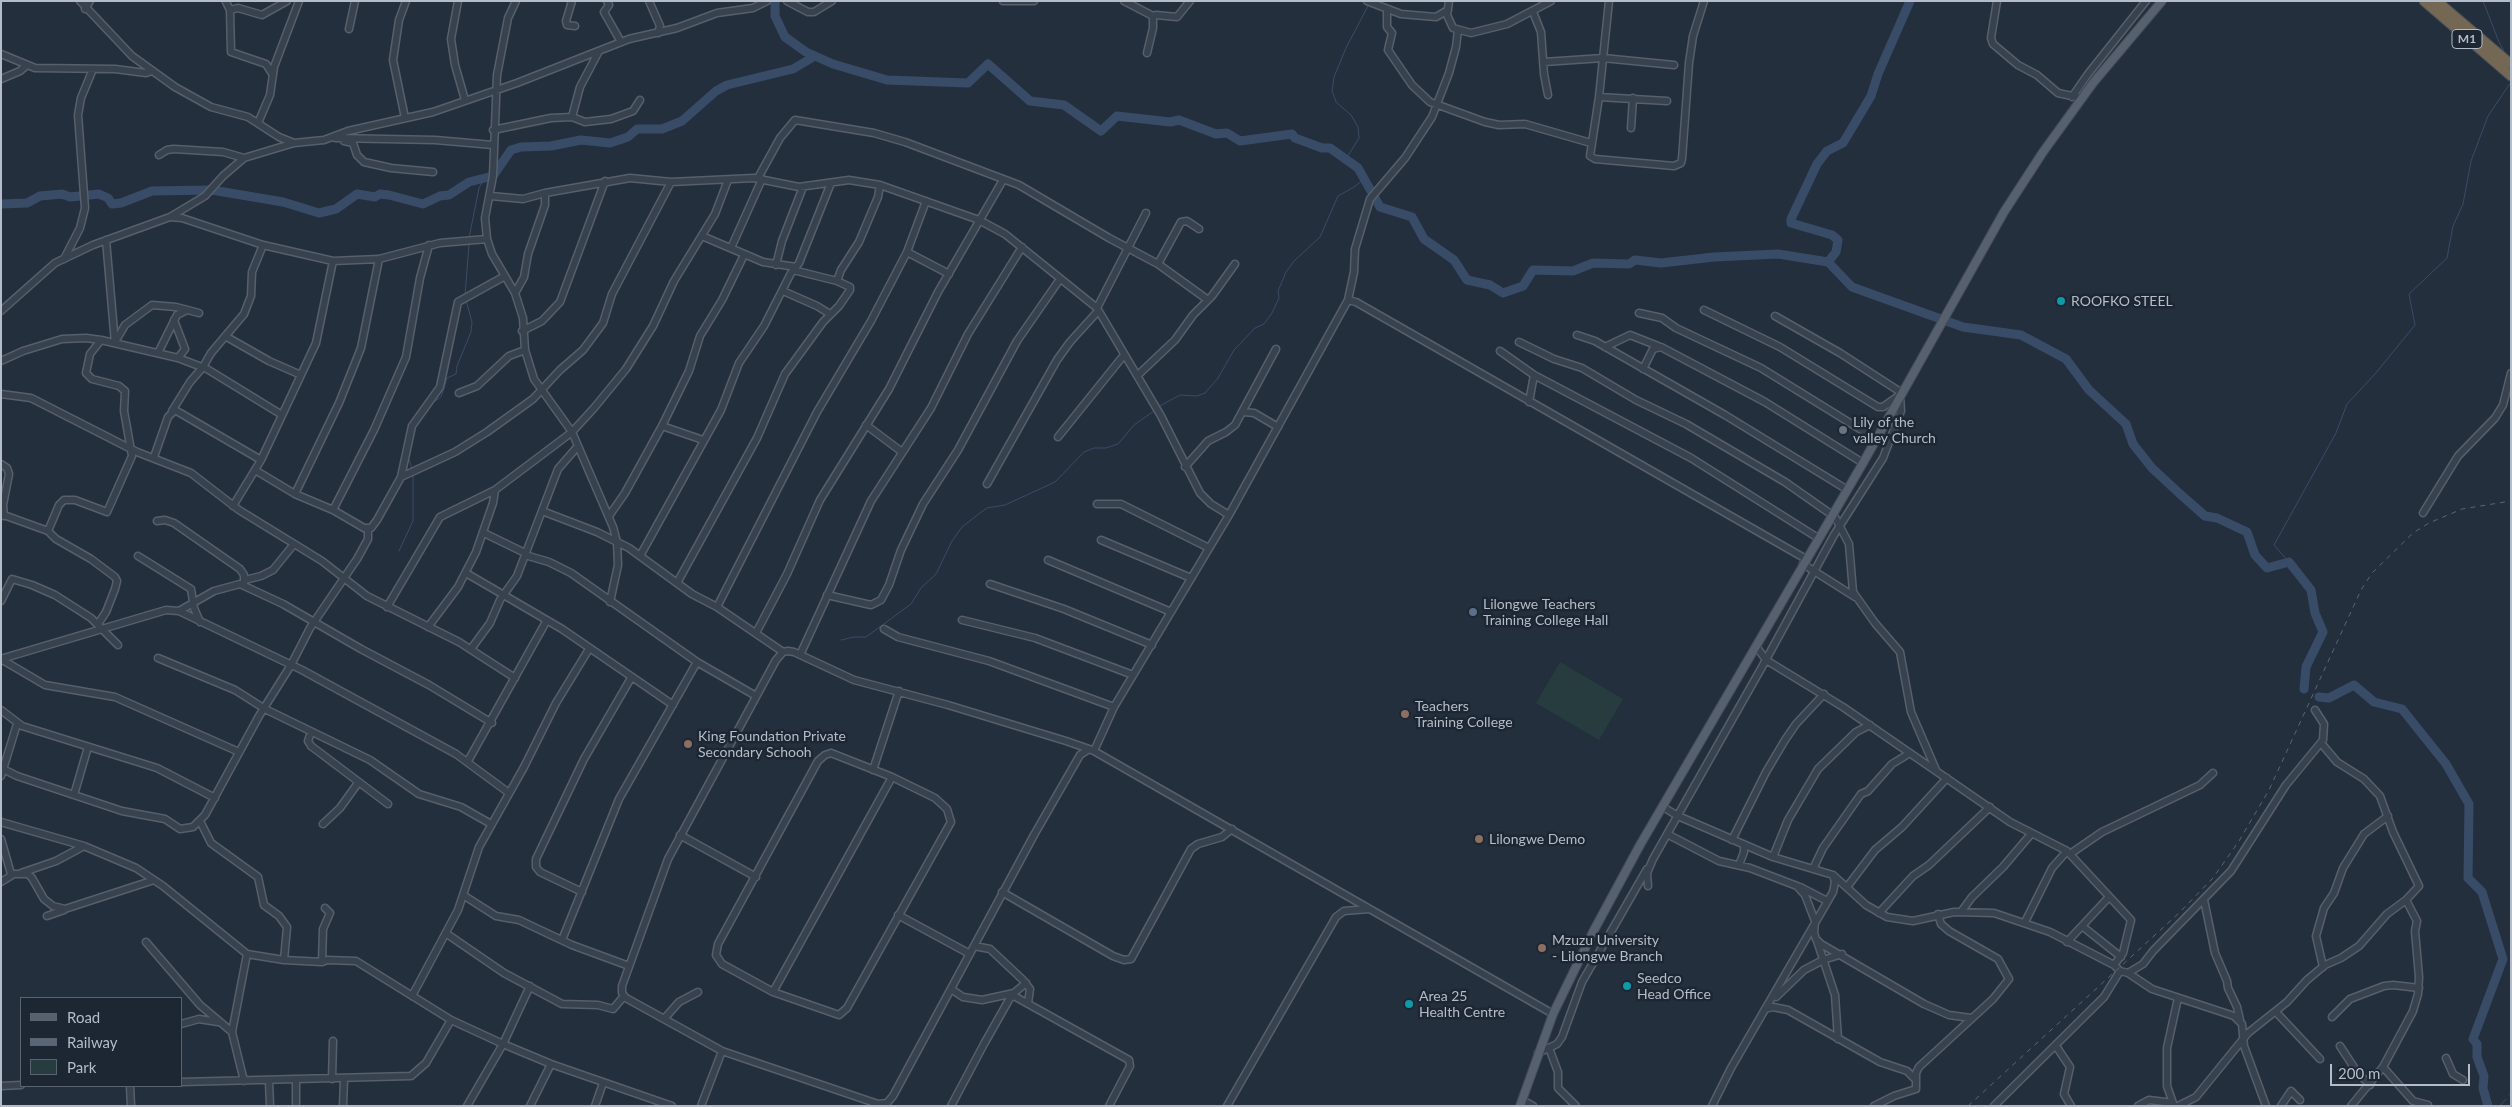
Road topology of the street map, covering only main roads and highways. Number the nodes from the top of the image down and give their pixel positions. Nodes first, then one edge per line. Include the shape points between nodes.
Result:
1 (2162, 1) edge
2 (2424, 1) edge
3 (2437, 1) edge
4 (2511, 64) edge
5 (2511, 76) edge
6 (1521, 1103) edge

1 - 6 main road via 2081,98 2004,212 1584,947 1553,1014
2 - 5 highway, M1
3 - 4 highway, M1

